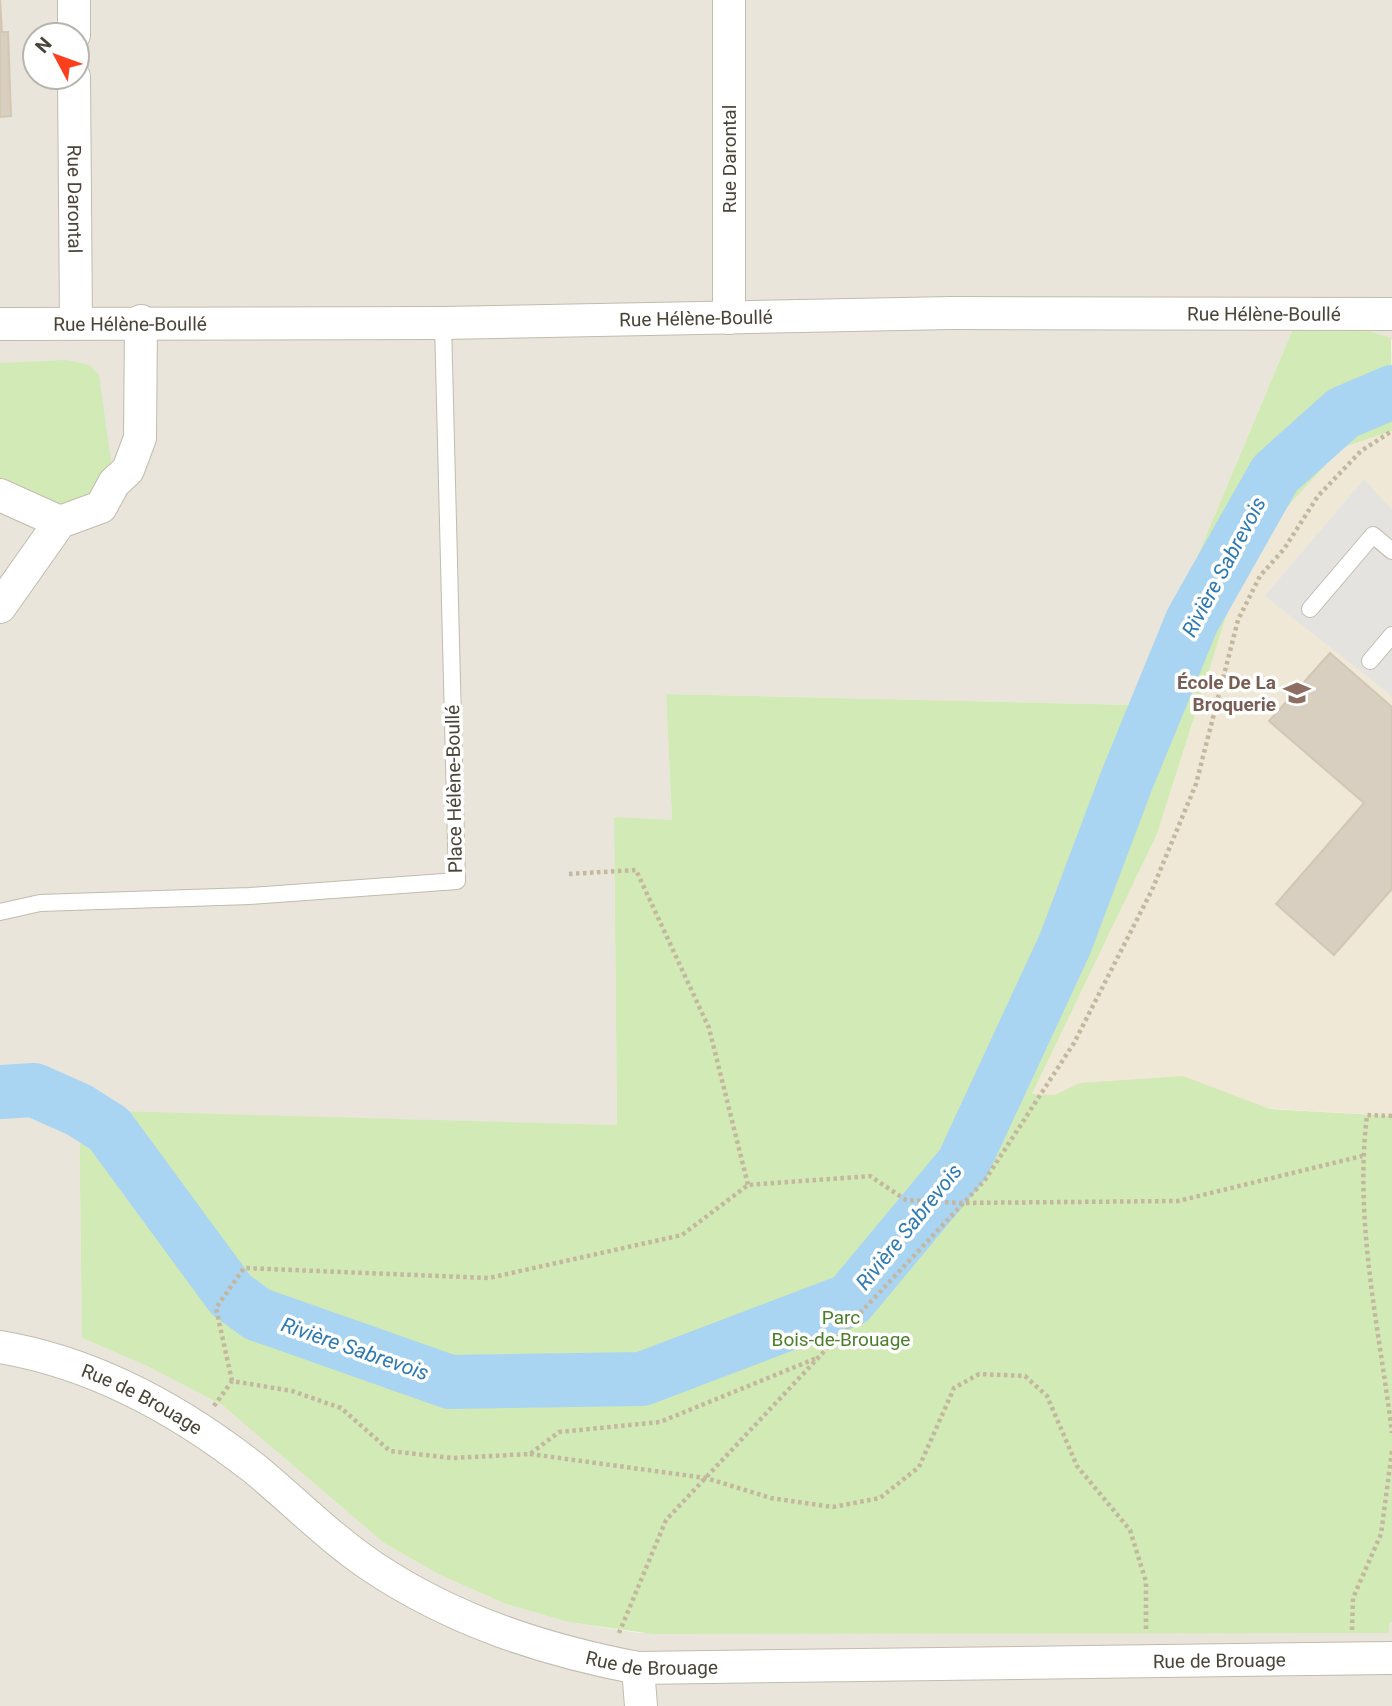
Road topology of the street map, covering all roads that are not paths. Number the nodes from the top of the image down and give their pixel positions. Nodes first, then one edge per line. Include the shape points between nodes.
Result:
1 (74, 0) edge
2 (729, 0) edge
3 (74, 21) edge
4 (74, 91) edge
5 (1392, 314) edge
6 (729, 318) junction
7 (141, 321) junction
8 (76, 322) junction
9 (443, 323) junction
10 (0, 324) edge
11 (0, 495) edge
12 (60, 522) junction
13 (1392, 551) edge
14 (0, 607) edge
15 (1310, 609) dead end
16 (1392, 635) edge
17 (1370, 661) dead end
18 (0, 912) edge
19 (0, 1347) edge
20 (1392, 1658) edge
21 (638, 1668) junction
22 (641, 1706) edge

1 - 3 street
2 - 6 street, Rue Darontal
4 - 8 street, Rue Darontal
5 - 6 street, Rue Hélène-Boullé via 952,313
6 - 9 street, Rue Hélène-Boullé
7 - 8 street, Rue Hélène-Boullé
7 - 9 street, Rue Hélène-Boullé
7 - 12 street via 140,438 128,470 114,482 101,507
8 - 10 street, Rue Hélène-Boullé
9 - 18 lane, Place Hélène-Boullé via 457,881 250,896 40,903
11 - 12 street
12 - 14 street
13 - 15 lane via 1373,535
16 - 17 lane
19 - 21 street, Rue de Brouage via 32,1352 94,1373 199,1427 257,1471 325,1533 428,1600 483,1627
20 - 21 street, Rue de Brouage
21 - 22 street

